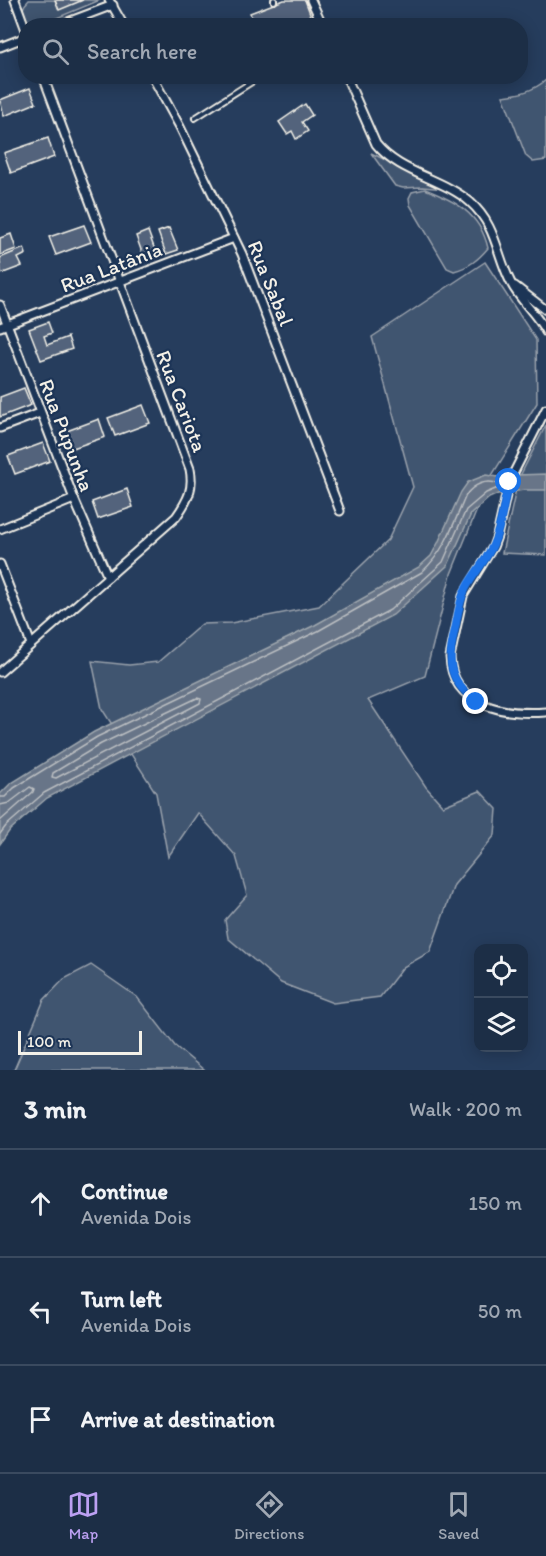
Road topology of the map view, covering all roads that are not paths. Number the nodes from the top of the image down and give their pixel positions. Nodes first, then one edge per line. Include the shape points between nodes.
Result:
1 (16, 0) edge
2 (312, 0) edge
3 (111, 3) edge
4 (22, 18) edge
5 (76, 18) edge
6 (119, 18) edge
7 (320, 18) edge
8 (18, 40) edge
9 (0, 47) edge
10 (46, 84) edge
11 (156, 84) edge
12 (248, 84) edge
13 (350, 84) edge
14 (195, 118) dead end
15 (234, 238) junction
16 (119, 282) junction
17 (512, 284) junction
18 (0, 305) edge
19 (546, 310) edge
20 (4, 326) edge
21 (546, 332) edge
22 (546, 410) edge
23 (40, 413) junction
24 (0, 428) edge
25 (74, 499) junction
26 (340, 511) dead end
27 (0, 529) edge
28 (0, 564) edge
29 (108, 577) junction
30 (31, 644) junction
31 (0, 672) edge
32 (546, 712) edge

1 - 4 street
2 - 7 street
3 - 5 street
3 - 6 street
8 - 9 street
10 - 16 street, Rua Cariota
11 - 15 street, Rua Sabal
12 - 14 lane
13 - 17 street via 376,144 384,153 459,194 484,216
15 - 16 street, Rua Latânia
15 - 26 street, Rua Sabal
16 - 20 street, Rua Latânia
16 - 29 street, Rua Cariota via 190,469 192,485 176,517
17 - 19 street
17 - 21 street
18 - 20 street, Rua Pupunha
20 - 23 street, Rua Pupunha
22 - 32 street via 509,482 493,547 463,596 450,657 454,678 476,702 515,712
23 - 24 street
23 - 25 street, Rua Pupunha
25 - 27 street
25 - 29 street, Rua Pupunha
28 - 30 street
29 - 30 street, Rua Cariota
30 - 31 street, Rua Cariota

